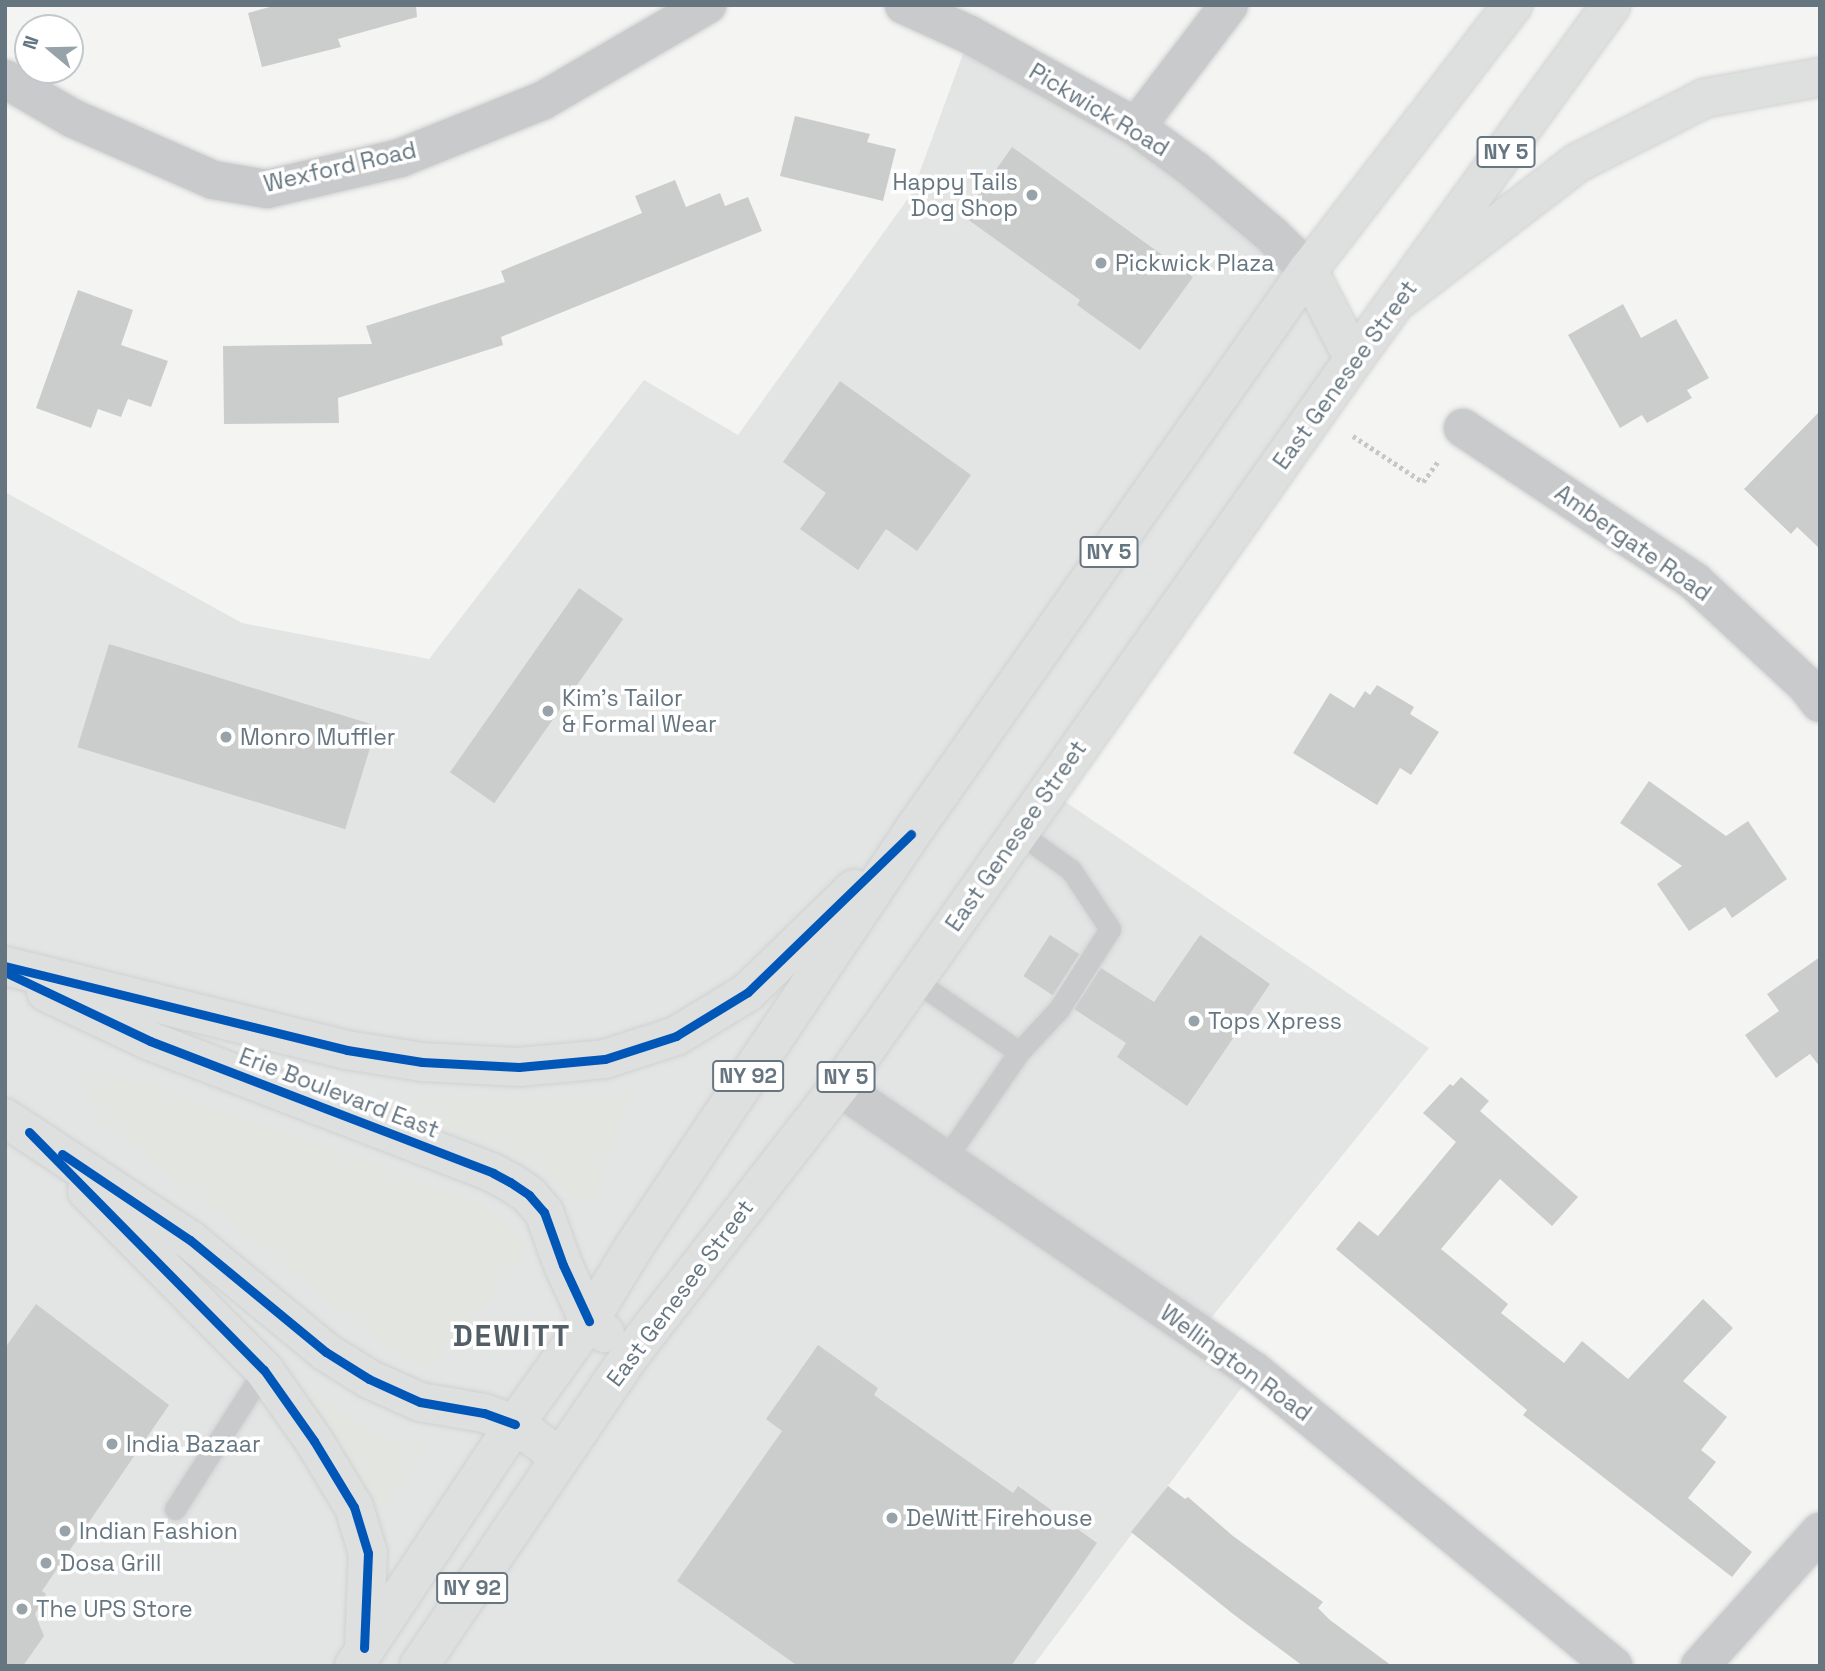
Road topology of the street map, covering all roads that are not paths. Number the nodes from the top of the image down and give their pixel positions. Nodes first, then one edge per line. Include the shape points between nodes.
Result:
1 (707, 5) edge
2 (904, 5) edge
3 (1229, 5) edge
4 (1513, 5) edge
5 (1611, 5) edge
6 (1820, 78) edge
7 (5, 79) edge
8 (1136, 127) junction
9 (1308, 270) junction
10 (1401, 298) junction
11 (1354, 359) junction
12 (1463, 428) road end
13 (1820, 704) edge
14 (1018, 832) junction
15 (911, 834) junction
16 (5, 966) edge
17 (5, 973) edge
18 (914, 980) junction
19 (1019, 1052) junction
20 (839, 1087) junction
21 (17, 1125) edge
22 (946, 1158) junction
23 (589, 1321) junction
24 (631, 1354) junction
25 (264, 1370) junction
26 (515, 1424) junction
27 (560, 1457) junction
28 (175, 1509) dead end
29 (1820, 1532) edge
30 (359, 1657) edge
31 (419, 1666) edge
32 (1613, 1666) edge
33 (1700, 1666) edge

1 - 7 street, Wexford Road via 542,101 400,158 267,188 213,180 72,118
2 - 8 street, Pickwick Road via 970,35
3 - 8 street
4 - 9 main road, NY 5
5 - 10 main road, East Genesee Street / NY 5
6 - 10 main road via 1706,98 1577,163
8 - 9 street, Pickwick Road via 1195,170
9 - 11 main road
9 - 15 main road, NY 5
10 - 11 main road, East Genesee Street / NY 5
11 - 14 main road, East Genesee Street / NY 5
12 - 13 street, Ambergate Road via 1694,581 1807,686
14 - 18 main road, East Genesee Street / NY 5
14 - 19 lane via 1071,870 1110,929 1059,1009
15 - 16 main road, NY 5 via 748,992 676,1036 605,1059 519,1067 397,1058 347,1050
15 - 23 main road, NY 92 via 635,1245
17 - 23 main road, Erie Boulevard East via 150,1041 510,1182 544,1212 562,1265
18 - 19 lane
18 - 20 main road, East Genesee Street / NY 5
19 - 22 lane
20 - 22 street, Wellington Road
20 - 24 main road, East Genesee Street / NY 5
21 - 25 main road
21 - 26 main road via 190,1240 326,1353 369,1379 420,1402 484,1413
22 - 32 street, Wellington Road via 1254,1371
23 - 24 main road, Erie Boulevard East
23 - 26 main road, NY 92
24 - 27 main road, East Genesee Street / NY 5
25 - 28 lane
25 - 30 main road via 314,1441 360,1524 368,1553
26 - 27 main road
26 - 30 main road, NY 92
27 - 31 main road, East Genesee Street / NY 92
29 - 33 street

